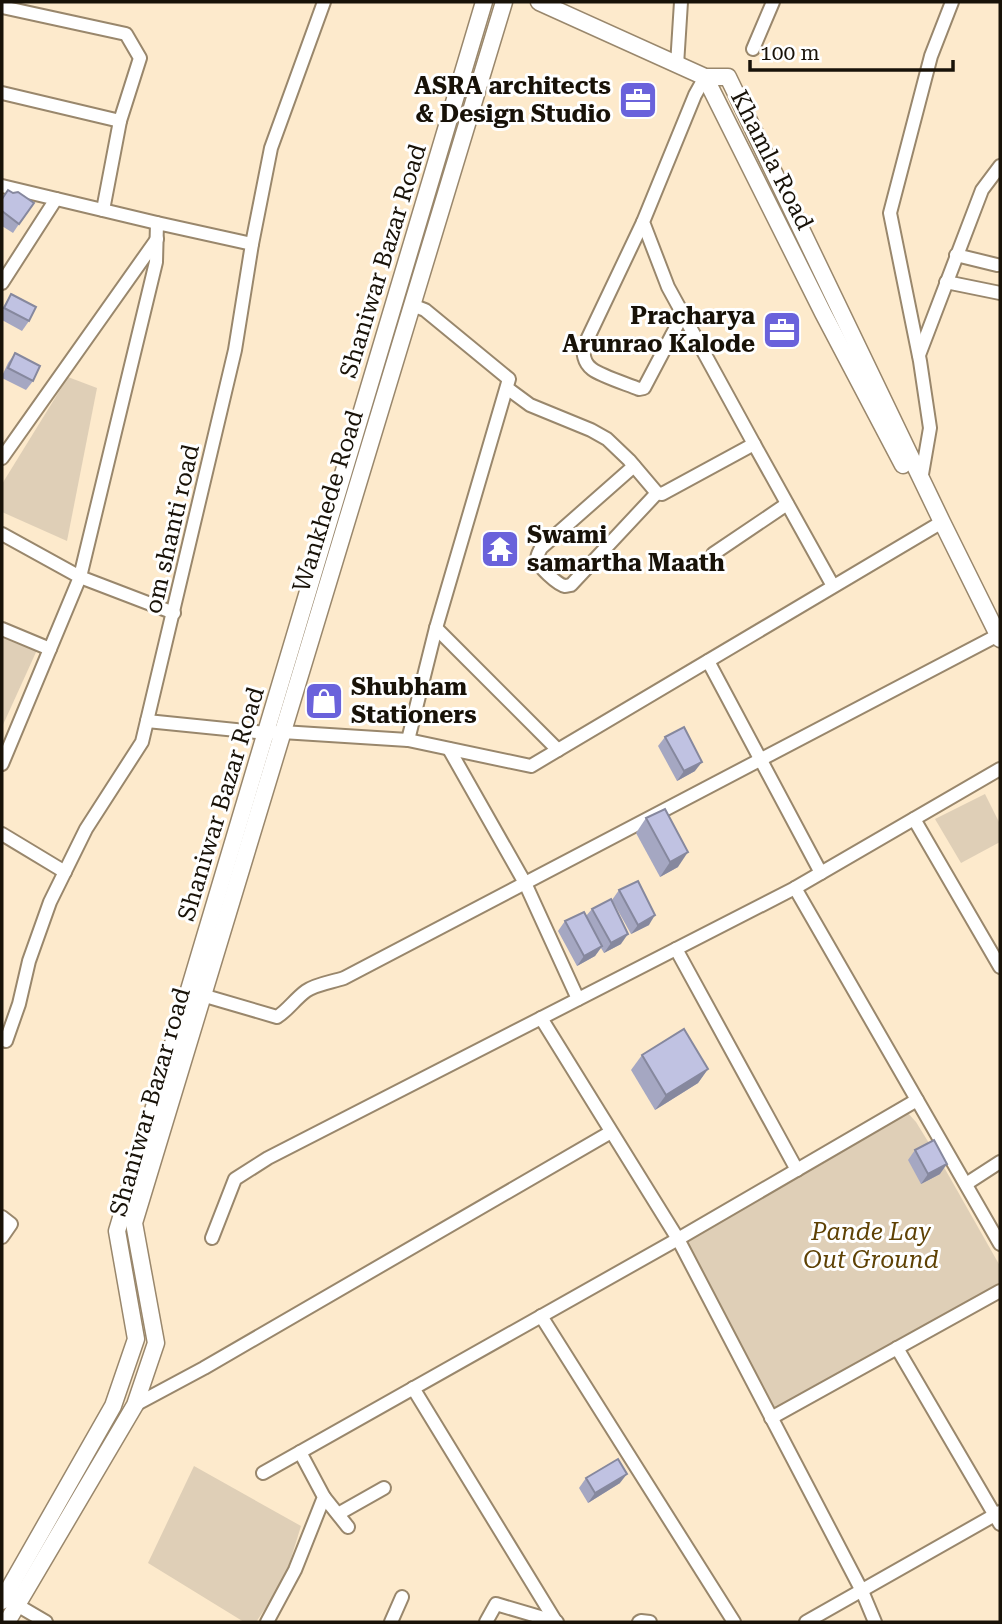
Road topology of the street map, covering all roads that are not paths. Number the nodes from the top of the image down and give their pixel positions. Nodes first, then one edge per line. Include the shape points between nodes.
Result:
1 (324, 2) edge
2 (484, 2) edge
3 (504, 2) edge
4 (539, 2) edge
5 (681, 2) edge
6 (773, 2) edge
7 (952, 2) edge
8 (2, 7) edge
9 (753, 49) dead end
10 (677, 65) junction
11 (705, 78) junction
12 (2, 93) edge
13 (120, 121) junction
14 (1000, 166) edge
15 (995, 181) edge
16 (2, 186) edge
17 (56, 199) junction
18 (103, 210) junction
19 (643, 222) junction
20 (158, 223) junction
21 (157, 239) junction
22 (252, 244) junction
23 (956, 255) junction
24 (997, 265) dead end
25 (946, 282) junction
26 (2, 283) edge
27 (1000, 293) edge
28 (412, 305) junction
29 (683, 314) junction
30 (919, 355) junction
31 (507, 388) junction
32 (754, 444) junction
33 (2, 458) edge
34 (634, 466) junction
35 (921, 480) junction
36 (659, 494) junction
37 (787, 504) junction
38 (938, 524) junction
39 (2, 534) edge
40 (713, 554) dead end
41 (80, 577) junction
42 (833, 586) junction
43 (575, 590) dead end
44 (174, 613) junction
45 (436, 628) junction
46 (2, 629) edge
47 (998, 639) edge
48 (50, 649) junction
49 (708, 661) junction
50 (147, 721) junction
51 (8, 733) edge
52 (274, 733) junction
53 (408, 740) junction
54 (449, 749) junction
55 (558, 750) junction
56 (761, 759) junction
57 (2, 764) edge
58 (1000, 769) edge
59 (914, 819) junction
60 (2, 834) edge
61 (65, 872) junction
62 (821, 873) junction
63 (525, 884) junction
64 (795, 888) junction
65 (676, 949) junction
66 (1000, 967) edge
67 (196, 993) junction
68 (578, 999) junction
69 (541, 1018) junction
70 (3, 1043) edge
71 (917, 1100) junction
72 (611, 1132) junction
73 (1000, 1162) edge
74 (797, 1170) junction
75 (966, 1184) junction
76 (2, 1217) edge
77 (2, 1237) edge
78 (212, 1238) dead end
79 (678, 1239) junction
80 (1000, 1244) edge
81 (1000, 1291) edge
82 (541, 1316) junction
83 (897, 1348) junction
84 (413, 1388) junction
85 (135, 1405) junction
86 (771, 1418) junction
87 (300, 1452) junction
88 (262, 1473) dead end
89 (384, 1488) dead end
90 (324, 1497) junction
91 (338, 1514) junction
92 (999, 1517) edge
93 (348, 1527) dead end
94 (862, 1591) junction
95 (402, 1597) dead end
96 (9, 1603) edge
97 (7, 1622) edge
98 (46, 1622) edge
99 (267, 1622) edge
100 (391, 1622) edge
101 (485, 1622) edge
102 (557, 1622) edge
103 (639, 1622) edge
104 (650, 1622) edge
105 (734, 1622) edge
106 (806, 1622) edge
107 (875, 1622) edge

1 - 22 street, om shanti road via 271,148
2 - 52 main road, Shaniwar Bazar Road
3 - 28 main road, Wankhede Road
4 - 10 main road
5 - 10 street
6 - 9 street
7 - 30 street via 931,56 890,212
8 - 13 street via 126,34 140,58
10 - 11 main road
11 - 19 street
11 - 35 main road, Khamla Road via 728,77
11 - 38 main road, Khamla Road via 823,313
12 - 13 street
13 - 18 street
14 - 15 street
15 - 23 street via 982,190
16 - 17 street
17 - 18 street
17 - 26 street
18 - 20 street
19 - 29 street
19 - 29 street via 585,344 584,359 591,369 644,388
20 - 21 street
20 - 22 street
21 - 33 street
21 - 41 street via 156,262
22 - 44 street, om shanti road via 235,351
23 - 24 street
23 - 25 street
25 - 27 street
25 - 30 street
28 - 31 street via 425,310 509,379
28 - 52 main road, Wankhede Road
29 - 32 street
30 - 35 street via 930,428
31 - 34 street via 530,405 607,439
31 - 45 street
32 - 36 street
32 - 37 street
34 - 36 street
34 - 36 street via 541,548 537,556 540,566 558,583 571,585
35 - 38 main road, Khamla Road
36 - 43 street
37 - 40 street
37 - 42 street
38 - 42 street
38 - 47 main road, Khamla Road
39 - 41 street
41 - 44 street
41 - 48 street
42 - 49 street
44 - 50 street, om shanti road
45 - 53 street
45 - 55 street
46 - 48 street
47 - 56 street
48 - 51 street
49 - 55 street
49 - 56 street
50 - 52 street
50 - 61 street, om shanti road via 142,742 86,829
51 - 57 street
52 - 53 street
52 - 67 main road, Shaniwar Bazar road
53 - 54 street
54 - 55 street via 531,766
54 - 63 street
56 - 62 street
56 - 63 street
58 - 59 street
59 - 62 street
59 - 66 street
60 - 61 street
61 - 70 street, om shanti road via 50,902
62 - 64 street
63 - 67 street via 344,978 309,989 276,1017
63 - 68 street
64 - 65 street
64 - 71 street
65 - 68 street
65 - 74 street
67 - 85 main road, Shaniwar Bazar road via 134,1223 156,1343
67 - 96 main road, Shaniwar Bazar Road via 117,1231 136,1339 113,1406
68 - 69 street
69 - 72 street
69 - 78 street via 235,1179
71 - 74 street
71 - 75 street
72 - 79 street
72 - 85 street
73 - 75 street
74 - 79 street
75 - 80 street
76 - 77 street via 11,1224
79 - 82 street
79 - 86 street
81 - 83 street
82 - 84 street
82 - 105 street
83 - 86 street
83 - 92 street
84 - 87 street
84 - 102 street
85 - 96 main road, Shaniwar Bazar road
86 - 94 street
87 - 88 street
87 - 90 street
89 - 91 street
90 - 91 street
90 - 99 street via 295,1570
91 - 93 street
92 - 94 street
94 - 106 street
94 - 107 street
95 - 100 street
96 - 97 main road, Shaniwar Bazar road
96 - 98 street
101 - 102 street via 496,1604
103 - 104 street

